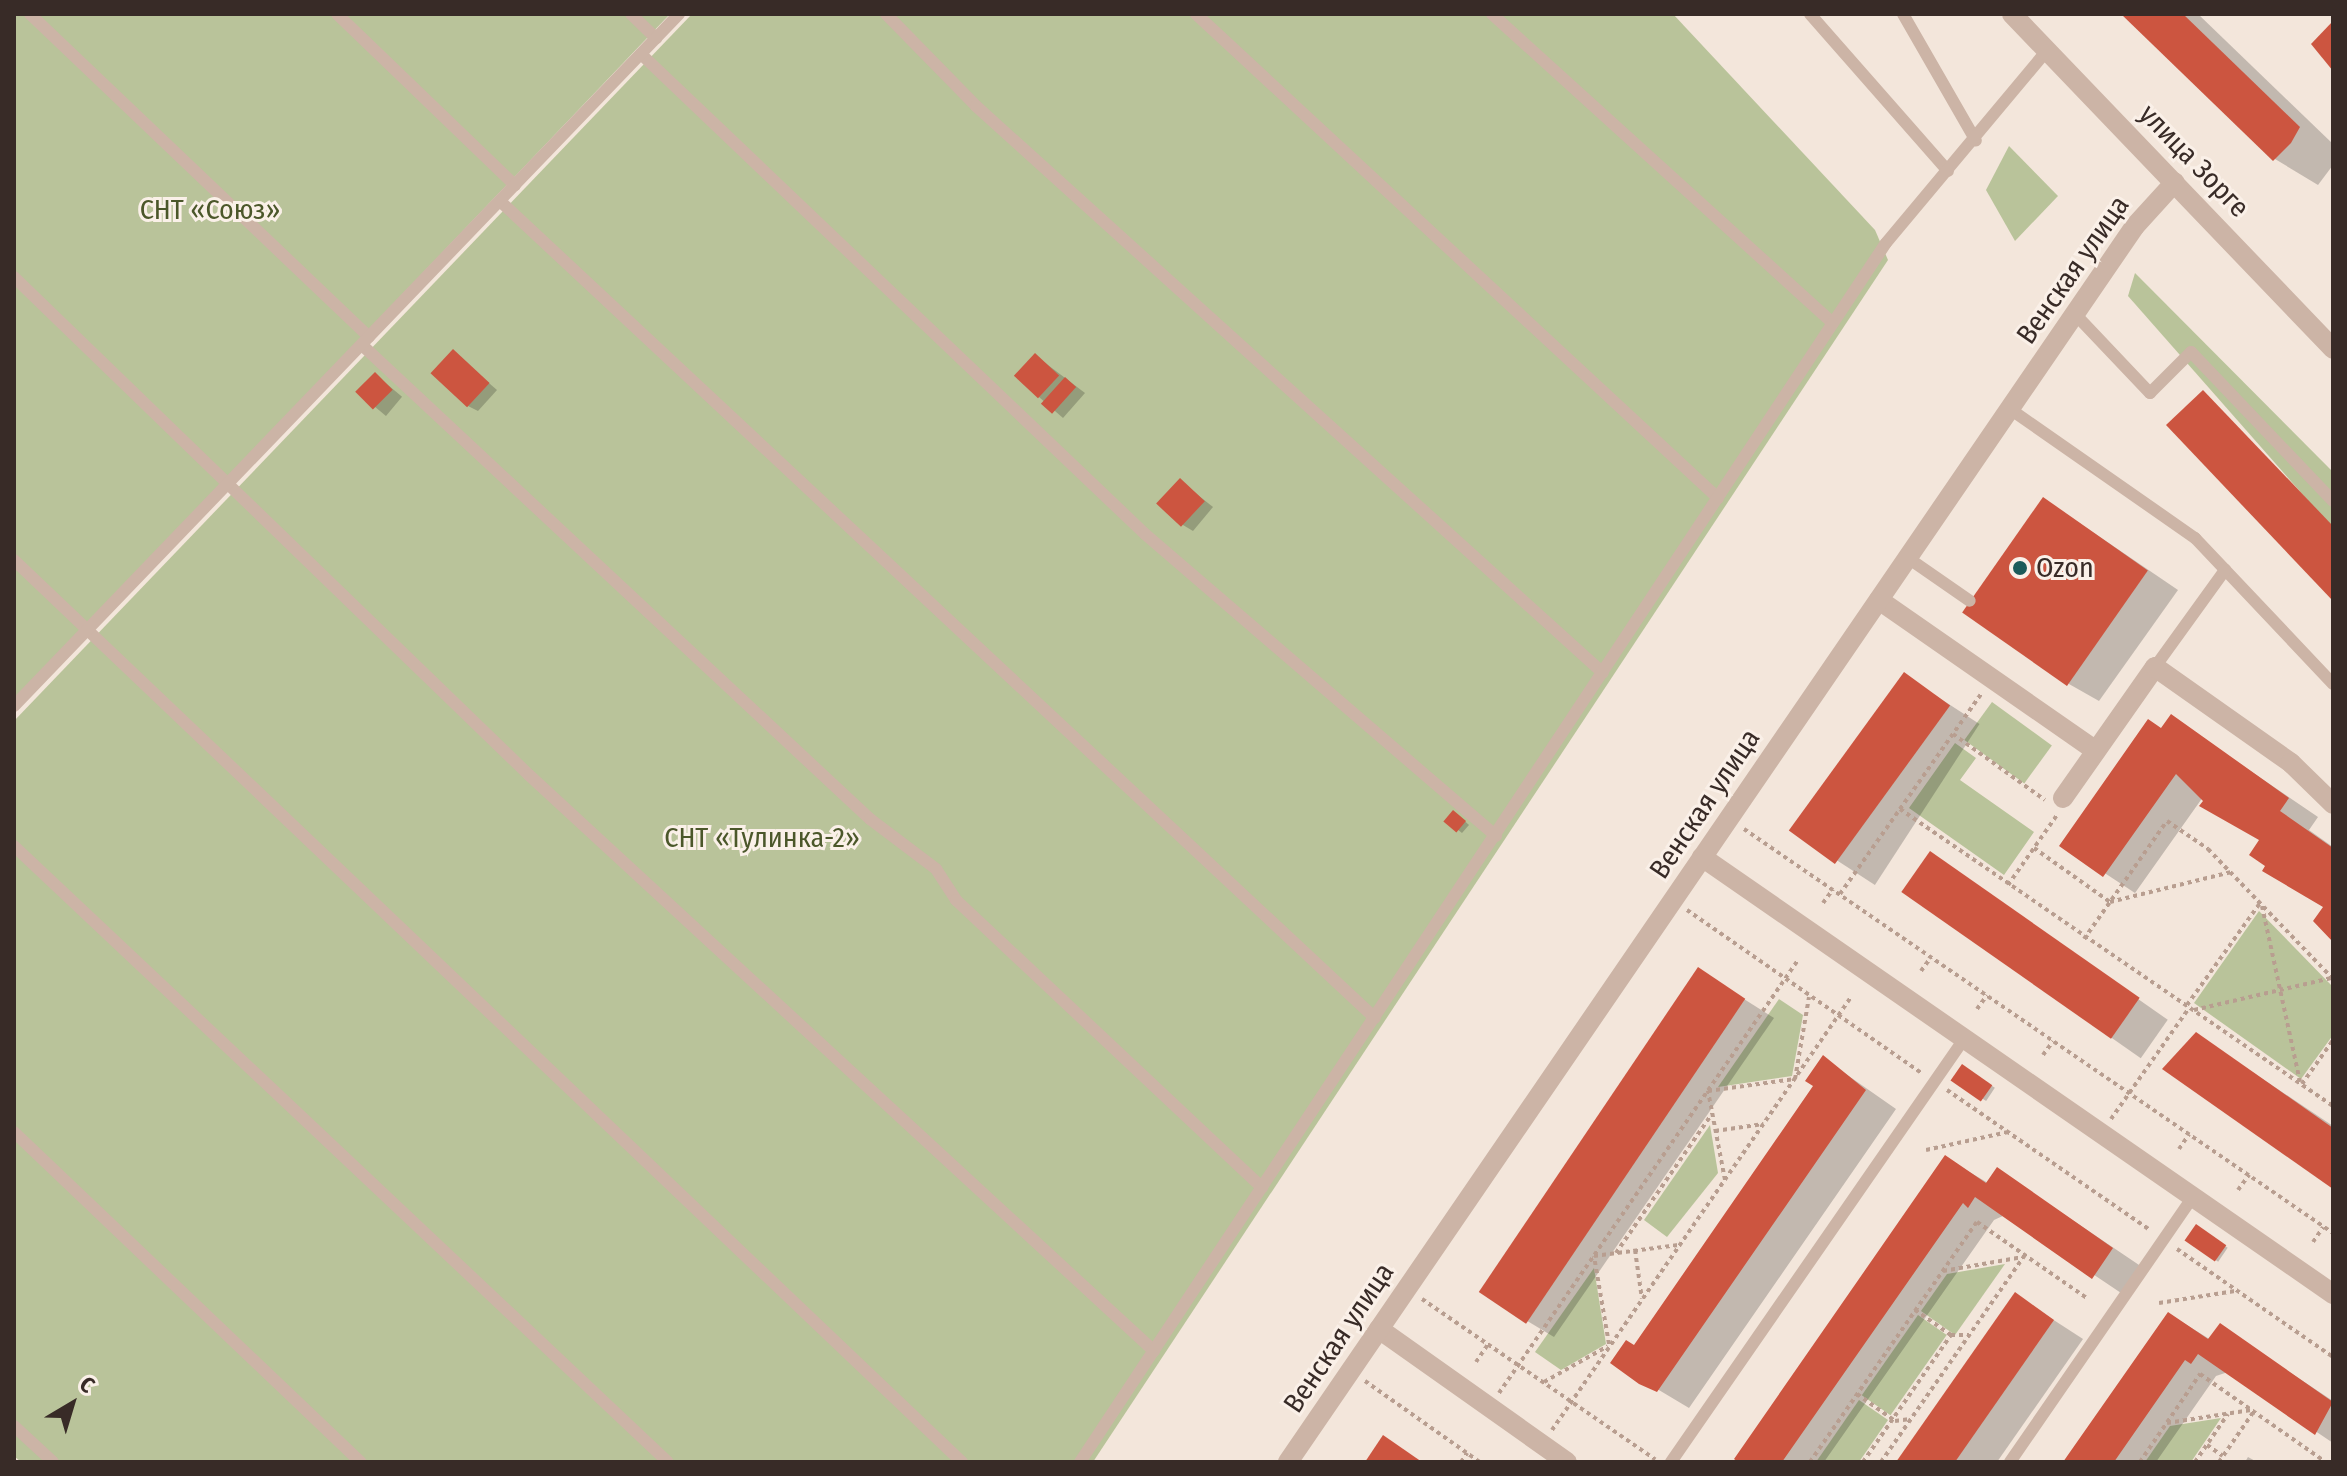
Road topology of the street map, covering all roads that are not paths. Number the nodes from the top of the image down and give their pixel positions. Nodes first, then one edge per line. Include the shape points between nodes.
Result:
1 (30, 14) edge
2 (337, 14) edge
3 (631, 14) edge
4 (679, 14) edge
5 (886, 14) edge
6 (1196, 14) edge
7 (1492, 14) edge
8 (1810, 14) edge
9 (1903, 14) edge
10 (2012, 14) edge
11 (656, 38) junction
12 (2048, 49) junction
13 (641, 54) junction
14 (1976, 141) junction
15 (1948, 171) junction
16 (2175, 182) junction
17 (515, 185) junction
18 (500, 201) junction
19 (14, 277) edge
20 (2075, 314) junction
21 (1833, 323) junction
22 (365, 341) junction
23 (2333, 349) edge
24 (2010, 409) junction
25 (225, 487) junction
26 (1718, 498) junction
27 (2333, 501) edge
28 (1908, 558) junction
29 (14, 560) edge
30 (2225, 570) junction
31 (1879, 600) junction
32 (1970, 601) dead end
33 (87, 631) junction
34 (2155, 667) junction
35 (1603, 673) junction
36 (2333, 684) edge
37 (14, 706) edge
38 (2096, 751) junction
39 (2063, 798) dead end
40 (2333, 804) edge
41 (1496, 836) junction
42 (14, 846) edge
43 (1702, 857) junction
44 (1375, 1018) junction
45 (1964, 1039) junction
46 (14, 1132) edge
47 (1262, 1187) junction
48 (2193, 1197) junction
49 (2333, 1294) edge
50 (1379, 1329) junction
51 (1154, 1351) junction
52 (14, 1426) edge
53 (53, 1462) edge
54 (361, 1462) edge
55 (668, 1462) edge
56 (962, 1462) edge
57 (1080, 1462) edge
58 (1288, 1462) edge
59 (1567, 1462) edge
60 (1671, 1462) edge
61 (2010, 1462) edge

1 - 22 lane
2 - 17 lane
3 - 11 lane
4 - 11 lane
5 - 35 lane via 999,127
6 - 26 lane
7 - 21 lane
8 - 15 lane via 1873,94
9 - 14 lane
10 - 12 street, улица Зорге
11 - 13 lane
12 - 14 lane
12 - 16 street, улица Зорге
13 - 17 lane
13 - 41 lane via 1145,534
14 - 15 lane
15 - 21 lane via 1886,243
16 - 20 street, Венская улица
16 - 23 street, улица Зорге
17 - 18 lane
18 - 22 lane
18 - 44 lane
19 - 25 lane
20 - 24 street, Венская улица
20 - 27 lane via 2150,393 2191,352
21 - 26 lane
22 - 25 lane
22 - 47 lane via 823,776 936,869 956,900
24 - 28 street, Венская улица
24 - 30 lane via 2195,538
25 - 33 lane
25 - 51 lane
26 - 35 lane
28 - 31 street, Венская улица
28 - 32 lane
29 - 33 lane
30 - 34 lane
30 - 36 lane
31 - 38 street
31 - 43 street, Венская улица
33 - 37 lane
33 - 56 lane
34 - 38 street
34 - 40 street via 2291,763
35 - 41 lane
38 - 39 street
41 - 44 lane
42 - 55 lane
43 - 45 street
43 - 50 street, Венская улица
44 - 47 lane
45 - 48 street
45 - 60 lane
46 - 54 lane
47 - 51 lane
48 - 49 street
48 - 61 lane
50 - 58 street, Венская улица
50 - 59 street
51 - 57 lane
52 - 53 lane

